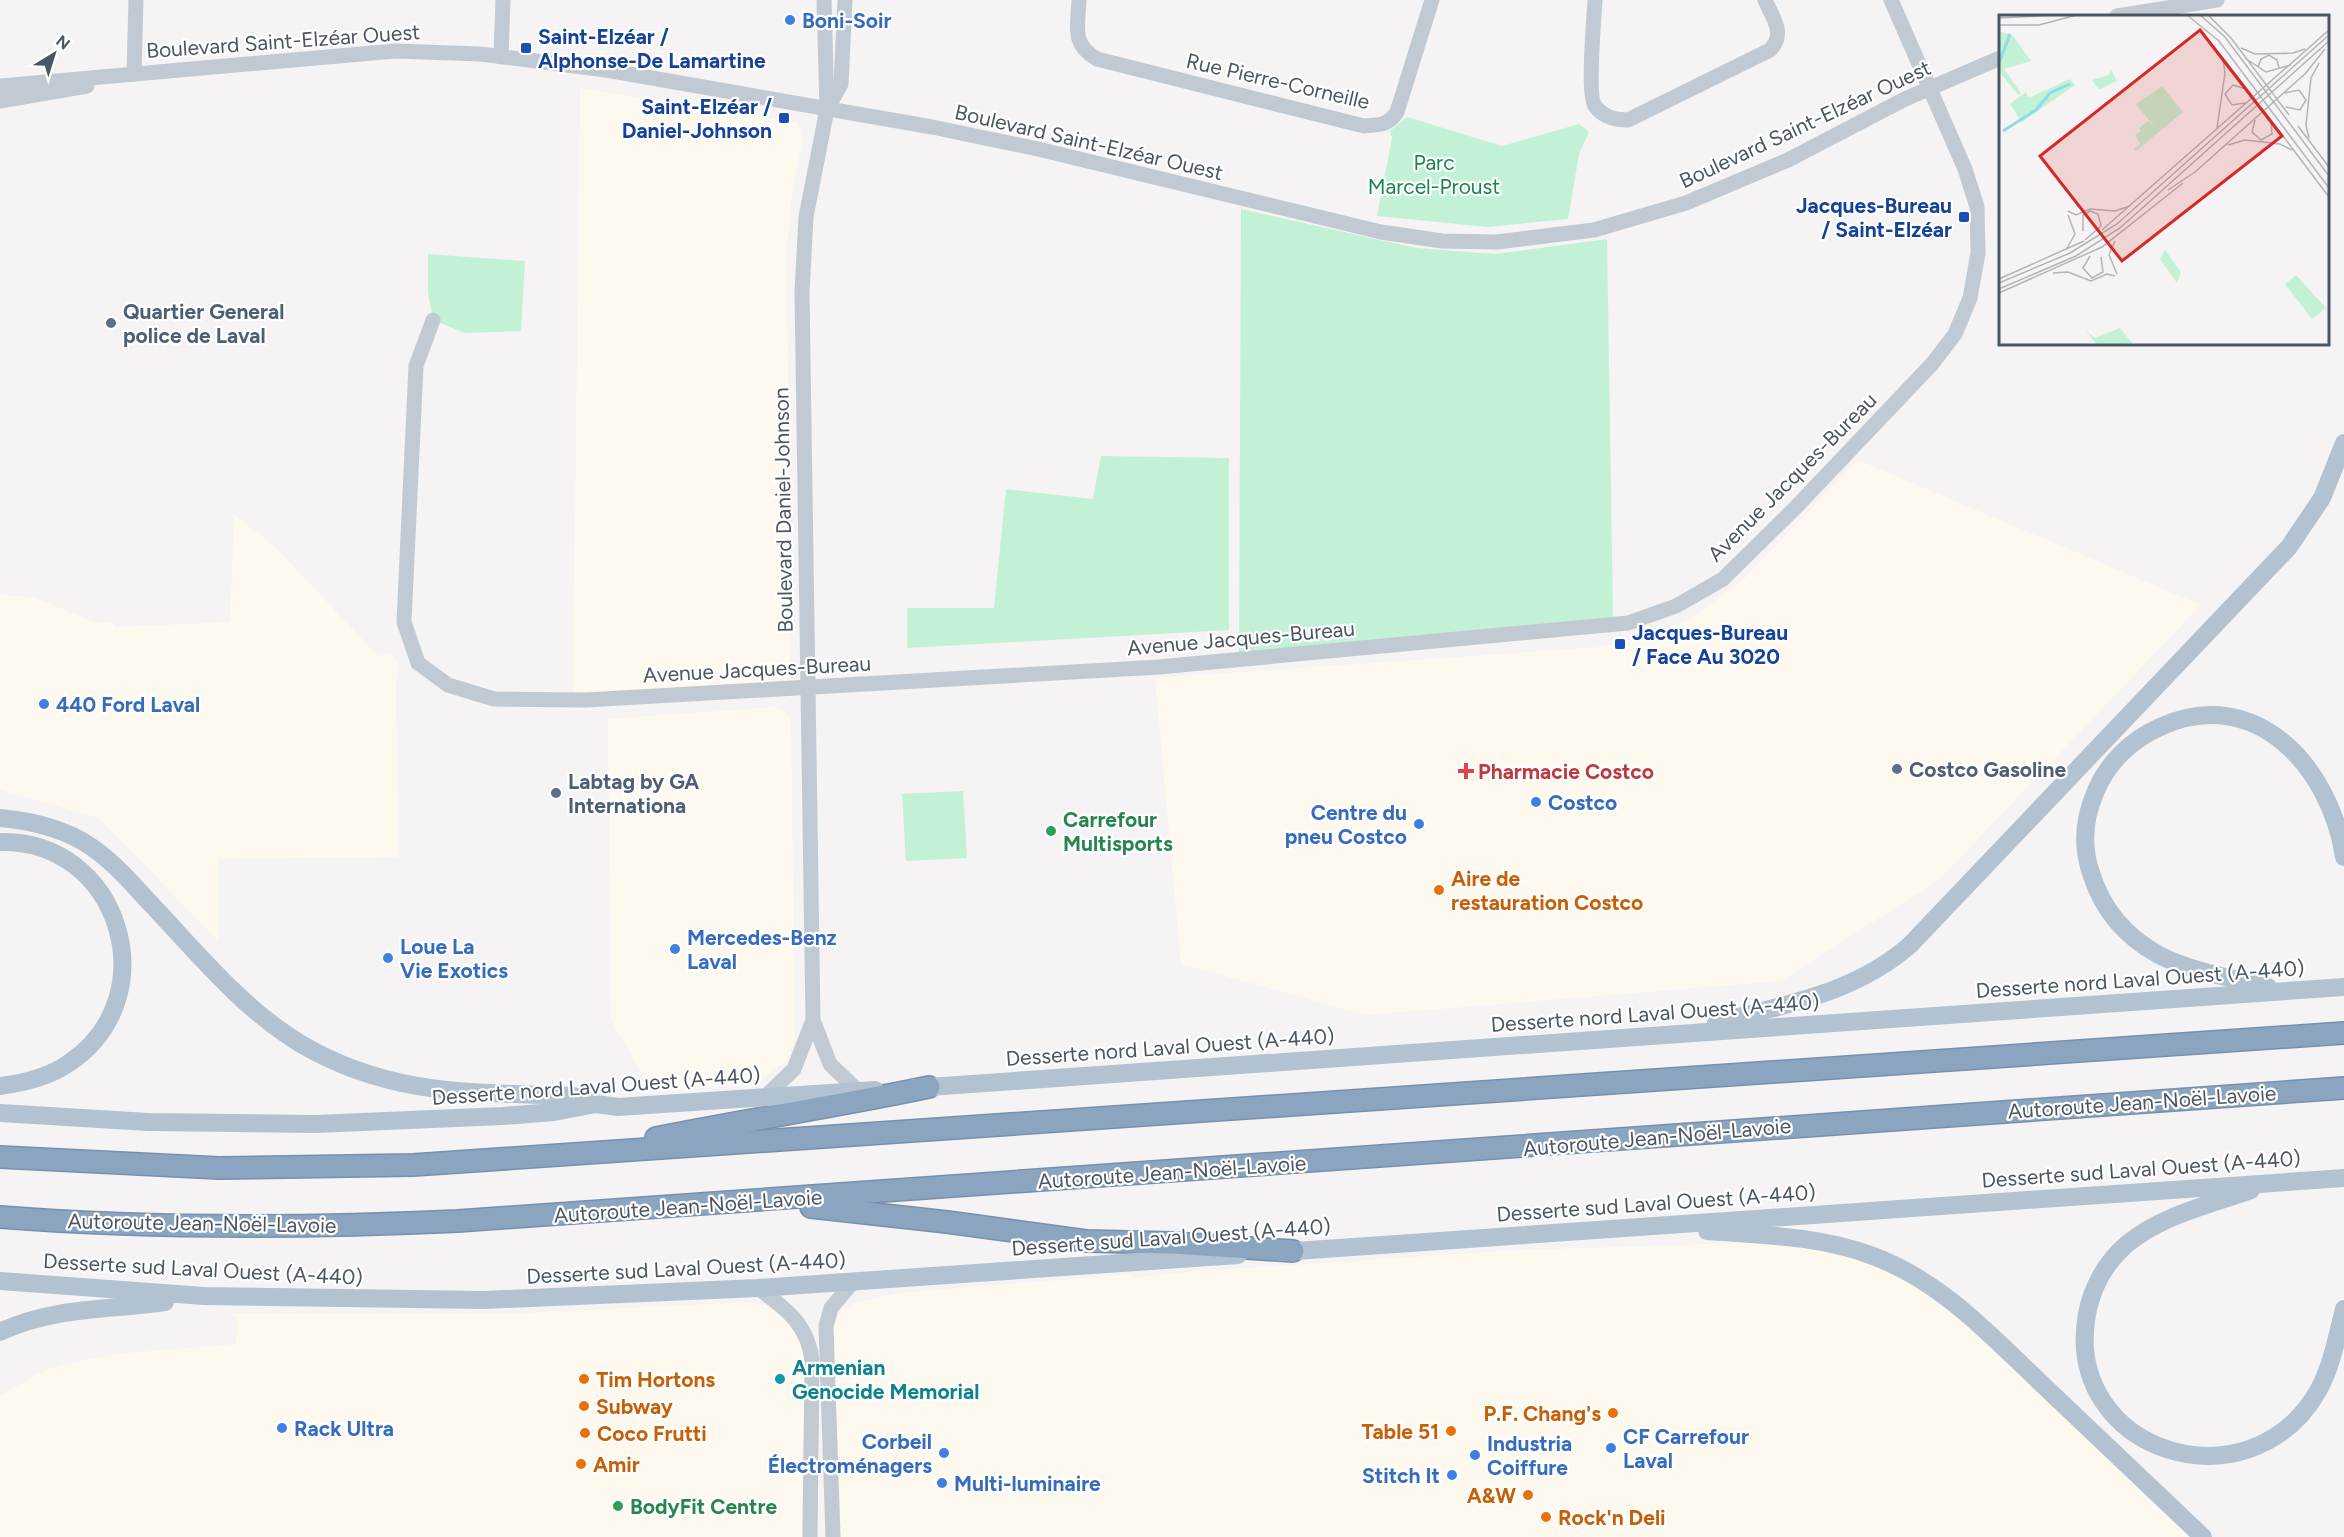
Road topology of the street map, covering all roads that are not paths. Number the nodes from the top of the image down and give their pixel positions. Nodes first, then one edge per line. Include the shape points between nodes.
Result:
1 (136, 0) edge
2 (503, 0) edge
3 (825, 0) edge
4 (845, 0) edge
5 (1079, 0) edge
6 (1432, 0) edge
7 (1594, 0) edge
8 (1765, 0) edge
9 (1891, 0) edge
10 (2217, 0) edge
11 (2123, 15) edge
12 (501, 57) junction
13 (1999, 59) edge
14 (134, 74) junction
15 (0, 86) edge
16 (1930, 89) junction
17 (0, 101) edge
18 (827, 109) junction
19 (433, 320) dead end
20 (2344, 443) edge
21 (806, 688) junction
22 (0, 818) edge
23 (0, 842) edge
24 (2344, 857) edge
25 (2344, 987) edge
26 (2285, 991) junction
27 (813, 1020) junction
28 (2344, 1033) edge
29 (1676, 1034) junction
30 (0, 1086) edge
31 (929, 1087) junction
32 (2344, 1088) edge
33 (858, 1091) junction
34 (765, 1097) junction
35 (596, 1104) junction
36 (0, 1113) edge
37 (570, 1155) junction
38 (0, 1157) edge
39 (2344, 1178) edge
40 (2273, 1183) junction
41 (759, 1201) junction
42 (0, 1216) edge
43 (1652, 1226) junction
44 (1293, 1251) junction
45 (0, 1281) edge
46 (854, 1281) junction
47 (758, 1287) junction
48 (204, 1296) junction
49 (2344, 1309) edge
50 (0, 1332) edge
51 (810, 1537) edge
52 (833, 1537) edge
53 (2203, 1537) edge

1 - 14 street
2 - 12 street
3 - 18 street, Boulevard Daniel-Johnson
4 - 18 street, Boulevard Daniel-Johnson via 841,84
5 - 6 street, Rue Pierre-Corneille via 1077,37 1083,51 1097,59 1364,126 1382,125 1397,112
7 - 8 street via 1591,90 1594,105 1615,120 1628,120 1770,50 1778,42 1780,32
9 - 16 street, Avenue Jacques-Bureau
10 - 11 street
12 - 14 street, Boulevard Saint-Elzéar Ouest via 395,51
12 - 18 street, Boulevard Saint-Elzéar Ouest via 606,70
13 - 16 street, Boulevard Saint-Elzéar Ouest
14 - 15 street, Boulevard Saint-Elzéar Ouest
14 - 17 street, Boulevard Saint-Elzéar Ouest via 71,90
16 - 18 street, Boulevard Saint-Elzéar Ouest via 1788,160 1686,202 1594,230 1497,242 1381,232 987,138
16 - 21 street, Avenue Jacques-Bureau via 1977,207 1978,253 1970,298 1955,334 1932,364 1748,556 1723,579 1676,606 1628,622 1254,660
18 - 21 street, Boulevard Daniel-Johnson via 806,217 802,270
19 - 21 street, Avenue Jacques-Bureau via 417,366 404,611 418,663 448,685 494,699 586,700
20 - 29 main road via 2322,498 2289,547 1910,945 1871,974 1828,994
21 - 27 street, Boulevard Daniel-Johnson
22 - 35 main road via 56,829 98,852 252,1008 287,1035 324,1056 387,1080 431,1090 574,1096
23 - 30 main road via 18,842 51,851 90,879 115,919 123,963 112,1014 87,1049 51,1073
24 - 26 main road via 2331,807 2308,767 2280,739 2249,723 2206,716 2164,725 2124,750 2097,786 2087,819 2086,856 2097,892 2118,924 2147,948 2172,961
25 - 26 main road, Desserte nord Laval Ouest (A-440)
26 - 29 main road, Desserte nord Laval Ouest (A-440)
27 - 33 street, Boulevard Daniel-Johnson via 830,1064
27 - 34 street, Boulevard Daniel-Johnson via 794,1069
28 - 37 highway
29 - 31 main road, Desserte nord Laval Ouest (A-440)
31 - 33 main road, Desserte nord Laval Ouest (A-440)
31 - 37 highway
32 - 41 highway, Autoroute Jean-Noël-Lavoie
33 - 34 main road, Desserte nord Laval Ouest (A-440)
34 - 35 main road, Desserte nord Laval Ouest (A-440) via 618,1107
35 - 36 main road, Desserte nord Laval Ouest (A-440) via 503,1116 328,1123 171,1122
37 - 38 highway via 283,1168
39 - 40 main road, Desserte sud Laval Ouest (A-440)
40 - 43 main road, Desserte sud Laval Ouest (A-440)
40 - 49 main road via 2177,1216 2137,1237 2115,1256 2098,1280 2086,1322 2087,1360 2102,1396 2126,1427 2165,1450 2209,1457 2249,1450 2285,1430 2312,1401 2329,1365
41 - 42 highway, Autoroute Jean-Noël-Lavoie via 346,1226 162,1225
41 - 44 highway via 1086,1241
43 - 44 main road, Desserte sud Laval Ouest (A-440)
43 - 53 main road via 1809,1239 1873,1256 1915,1276 1967,1314
44 - 46 main road, Desserte sud Laval Ouest (A-440)
45 - 48 main road, Desserte sud Laval Ouest (A-440)
46 - 47 main road, Desserte sud Laval Ouest (A-440)
46 - 52 street via 831,1308 826,1326
47 - 48 main road, Desserte sud Laval Ouest (A-440) via 484,1300
47 - 51 street via 798,1321 810,1343
48 - 50 main road via 55,1314

